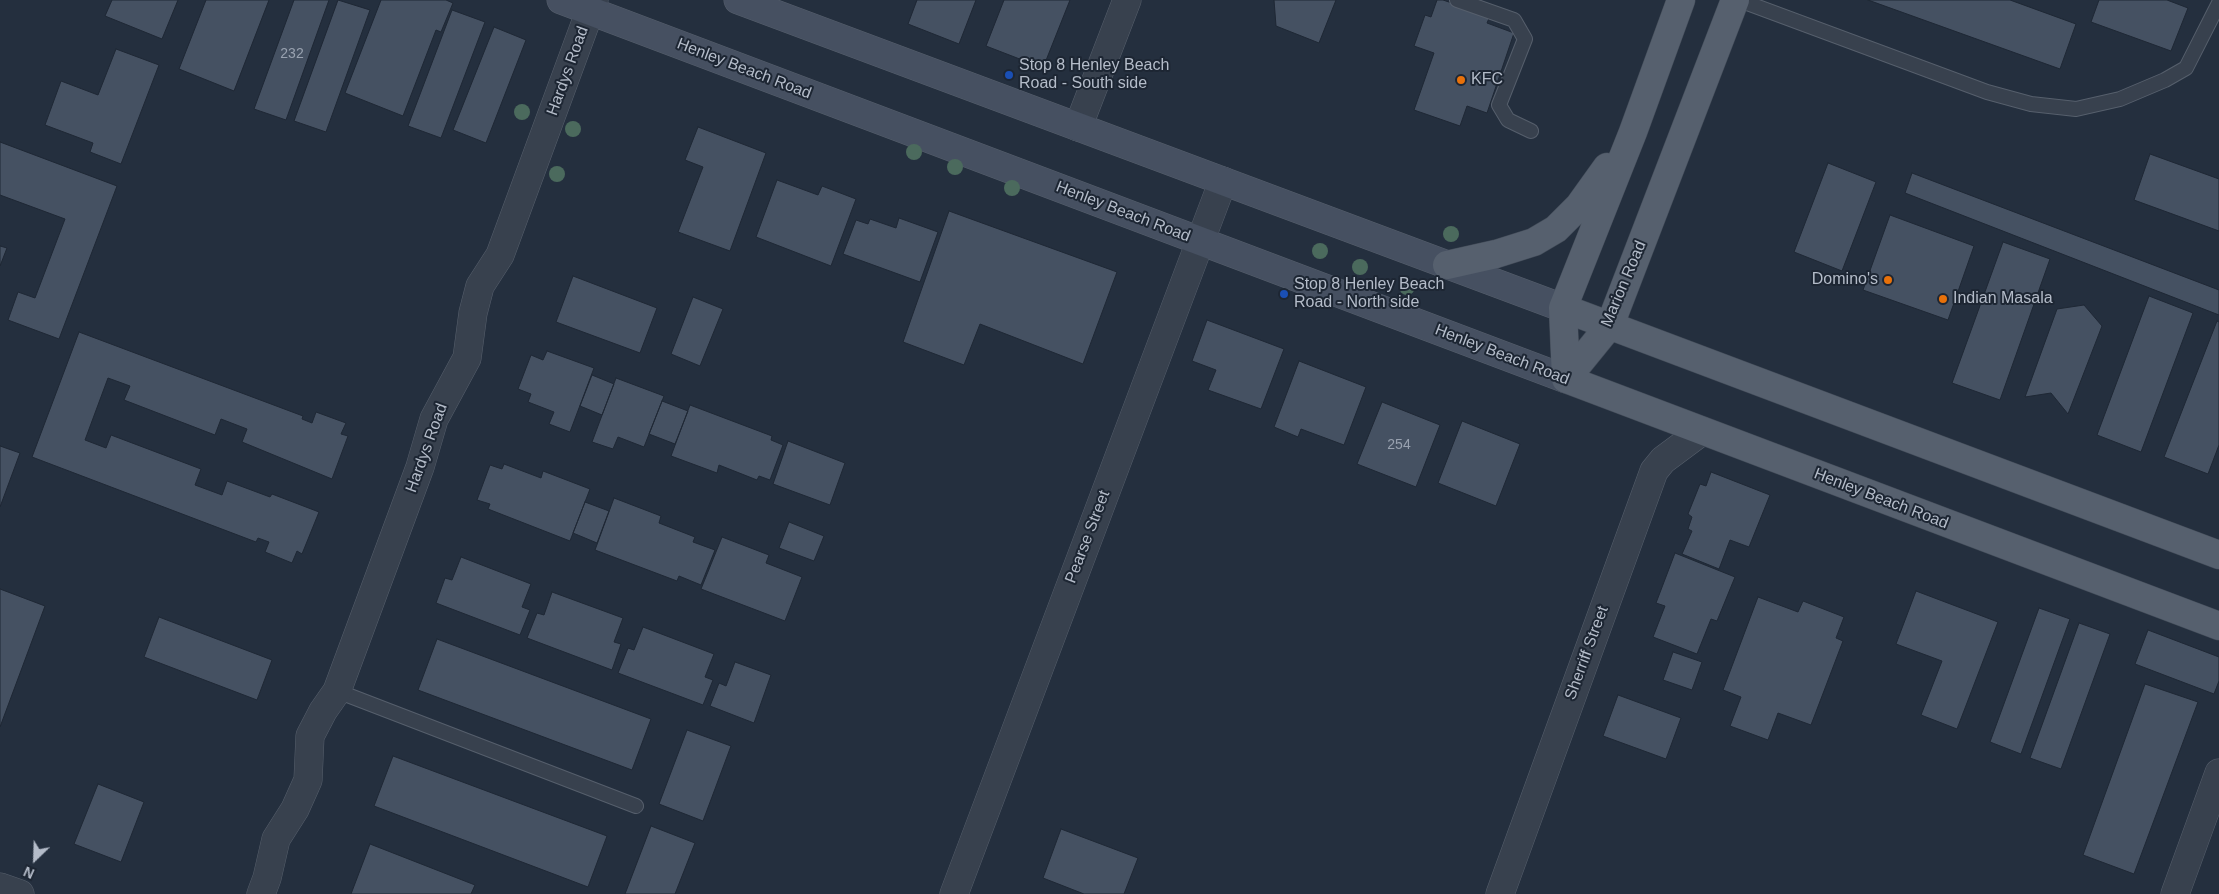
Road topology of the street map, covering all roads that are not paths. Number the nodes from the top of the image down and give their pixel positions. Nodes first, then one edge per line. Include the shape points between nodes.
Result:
1 (561, 0) edge
2 (738, 0) edge
3 (1127, 0) edge
4 (1457, 0) edge
5 (1681, 0) edge
6 (1735, 0) edge
7 (1739, 0) edge
8 (2219, 3) edge
9 (592, 6) edge
10 (1078, 127) junction
11 (1531, 131) dead end
12 (1633, 132) junction
13 (1223, 181) junction
14 (1200, 241) junction
15 (1447, 265) junction
16 (1563, 308) junction
17 (1610, 325) junction
18 (1566, 379) junction
19 (1702, 431) junction
20 (2219, 555) edge
21 (2219, 626) edge
22 (337, 691) junction
23 (2219, 773) edge
24 (636, 806) dead end
25 (0, 887) edge
26 (20, 894) edge
27 (261, 894) edge
28 (954, 894) edge
29 (1500, 894) edge
30 (2175, 894) edge

1 - 9 main road, Henley Beach Road
2 - 10 main road
3 - 10 street
4 - 11 lane via 1514,20 1525,39 1499,105 1508,120
5 - 12 main road
6 - 17 main road, Marion Road
7 - 8 lane via 1987,92 2030,104 2076,109 2120,99 2186,68
9 - 14 main road, Henley Beach Road
9 - 22 street, Hardys Road via 500,255 480,286 467,358 434,419 420,467
10 - 13 main road
12 - 15 main road via 1579,206 1556,229 1534,242
12 - 16 main road
13 - 14 street, Pearse Street
13 - 15 main road
14 - 18 main road, Henley Beach Road
14 - 28 street, Pearse Street
15 - 16 main road
16 - 17 main road
16 - 18 main road
17 - 18 main road, Marion Road
17 - 20 main road
18 - 19 main road, Henley Beach Road
19 - 21 main road, Henley Beach Road
19 - 29 street, Sherriff Street via 1663,460 1654,471
22 - 24 lane
22 - 27 street, Hardys Road via 322,711 310,736 308,780 276,839
23 - 30 street
25 - 26 street

